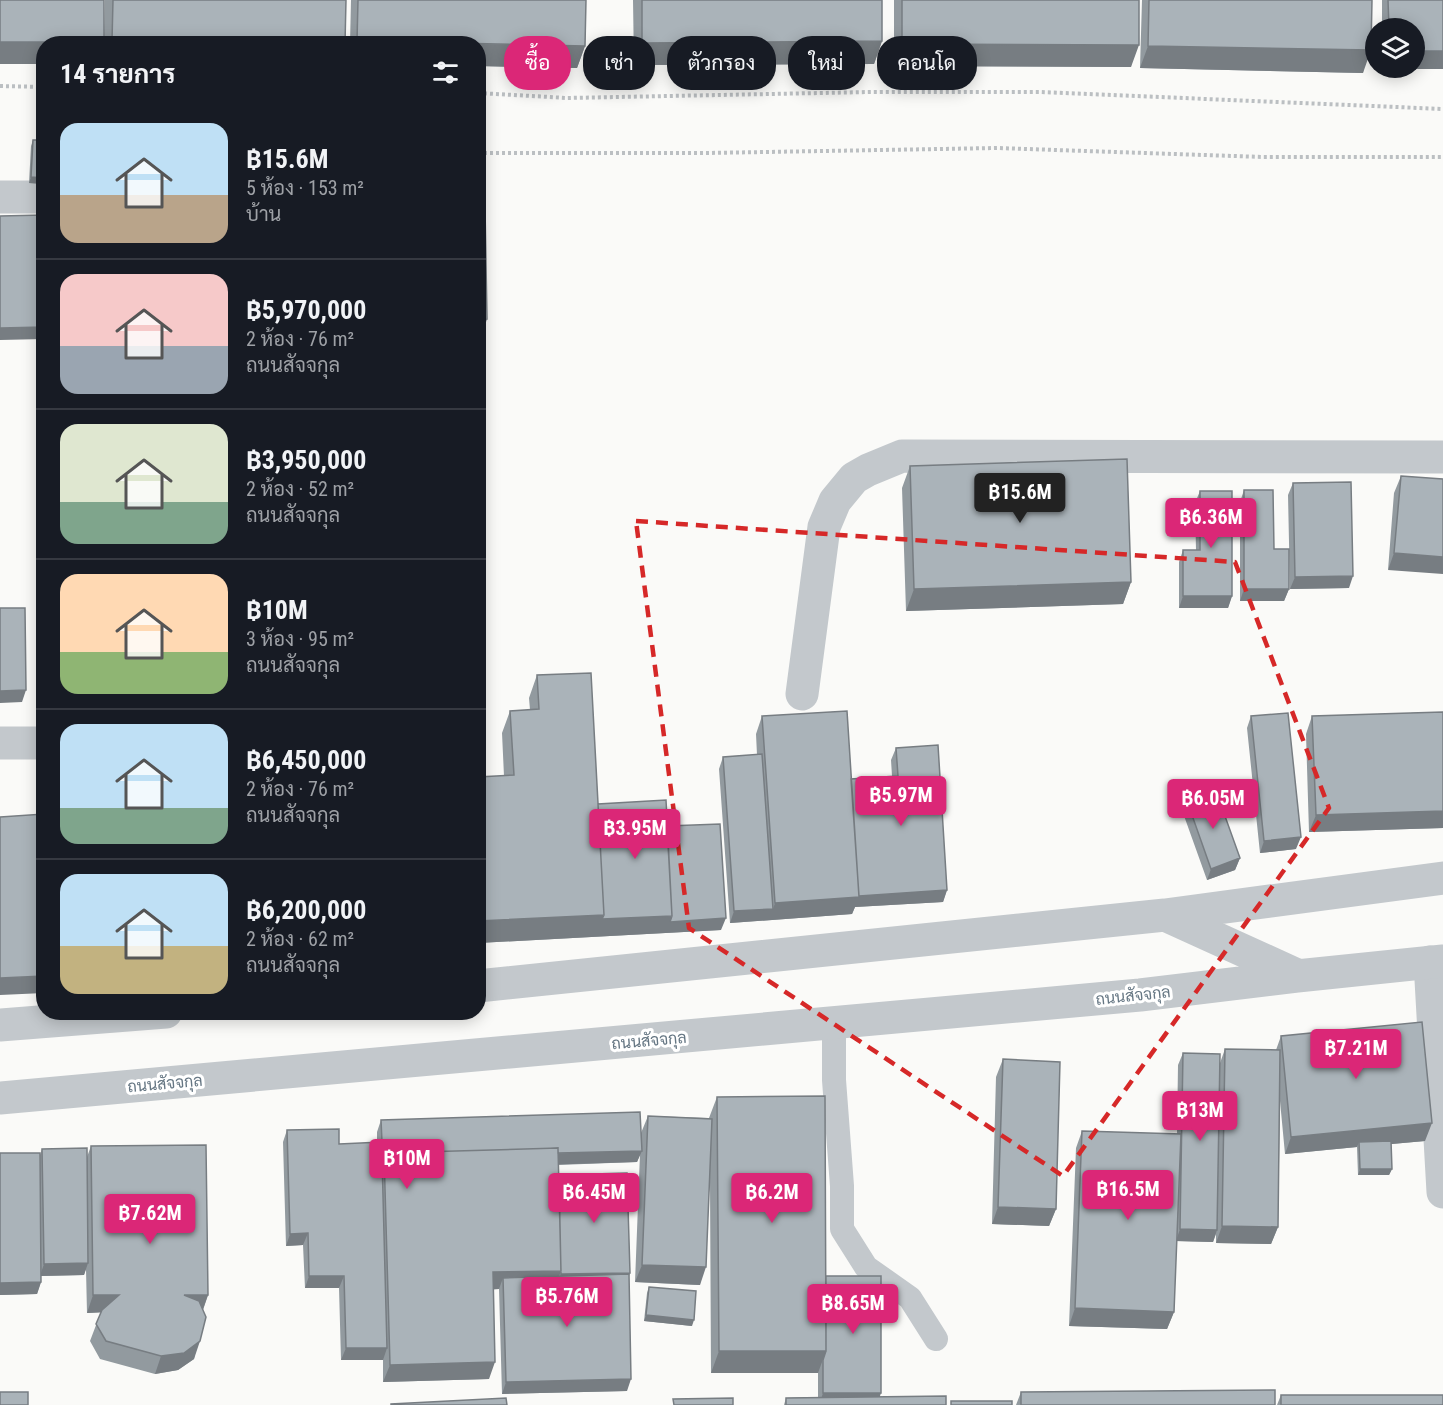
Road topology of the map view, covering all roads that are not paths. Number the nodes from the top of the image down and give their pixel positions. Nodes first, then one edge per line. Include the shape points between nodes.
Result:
1 (0, 197) edge
2 (36, 197) edge
3 (1443, 458) edge
4 (802, 694) dead end
5 (0, 743) edge
6 (36, 743) edge
7 (1443, 878) edge
8 (1165, 915) junction
9 (1437, 961) edge
10 (1297, 976) junction
11 (486, 985) edge
12 (64, 1020) edge
13 (834, 1023) junction
14 (0, 1025) edge
15 (0, 1098) edge
16 (1443, 1191) edge
17 (936, 1339) dead end

1 - 2 street
3 - 4 street via 902,456 855,478 836,501 824,527
5 - 6 street
7 - 8 street
8 - 10 street
8 - 11 street
9 - 10 street, ถนนสัจจกุล
9 - 16 street
10 - 13 street, ถนนสัจจกุล via 1140,995
12 - 14 street
13 - 15 street, ถนนสัจจกุล
13 - 17 lane via 842,1229 866,1267 910,1298

